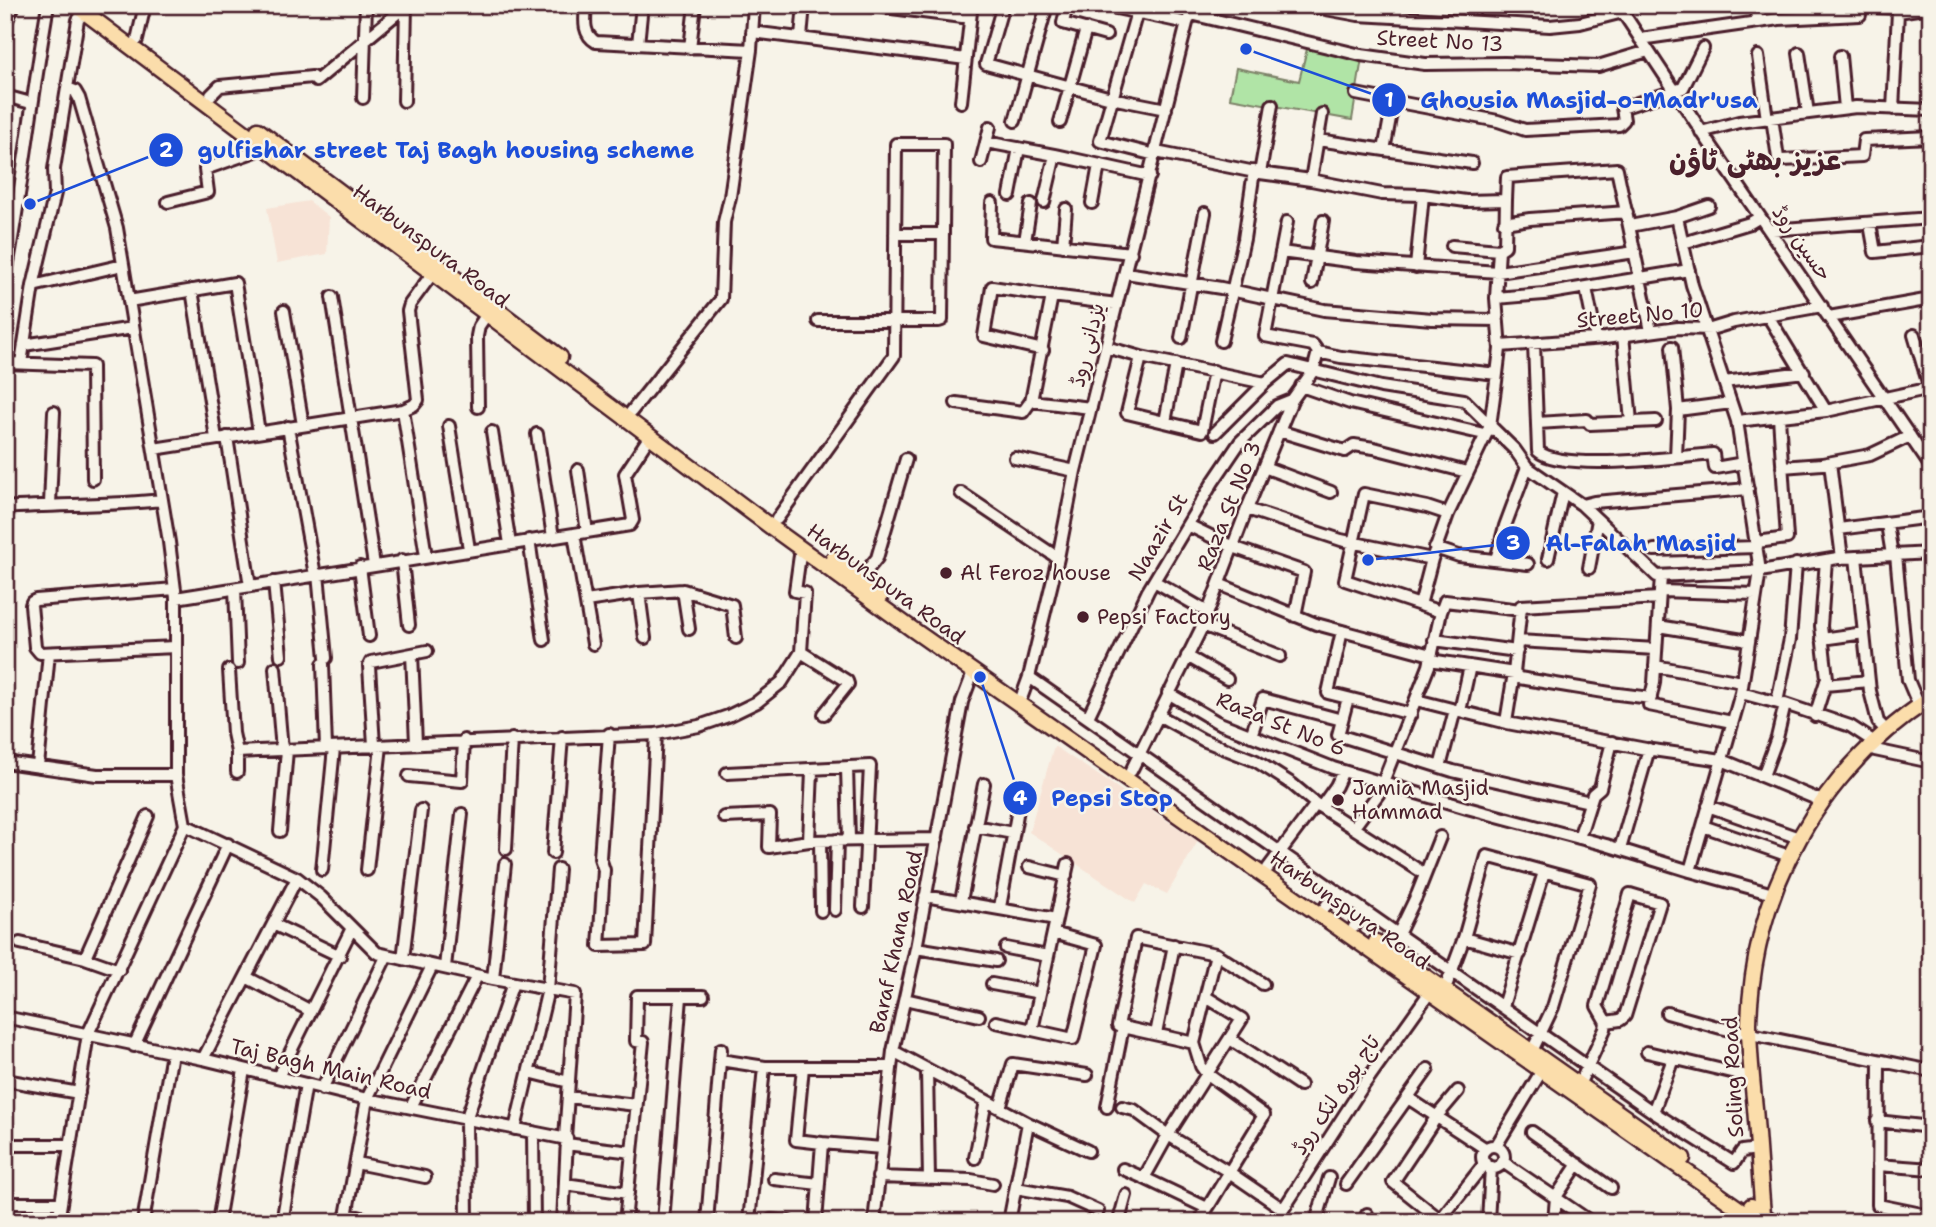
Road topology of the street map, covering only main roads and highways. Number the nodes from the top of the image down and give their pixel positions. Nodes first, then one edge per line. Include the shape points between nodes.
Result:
1 (83, 7) edge
2 (376, 224) junction
3 (628, 415) junction
4 (914, 626) junction
5 (1925, 702) edge
6 (1182, 813) junction
7 (1388, 955) junction
8 (1438, 991) junction
9 (1764, 1220) edge

1 - 2 main road, Harbunspura Road via 260,144
1 - 2 main road, Harbunspura Road via 137,40
2 - 3 main road, Harbunspura Road
2 - 3 main road, Harbunspura Road via 432,274
3 - 4 main road, Harbunspura Road via 860,579
3 - 4 main road, Harbunspura Road via 801,548
4 - 6 main road, Harbunspura Road via 973,673
4 - 6 main road, Harbunspura Road via 1130,771
5 - 9 main road, Soling Road via 1886,730 1822,801 1789,856 1773,894 1758,957 1749,1033
6 - 7 main road, Harbunspura Road
6 - 7 main road, Harbunspura Road via 1325,906
7 - 8 main road, Harbunspura Road
8 - 9 main road, Harbunspura Road via 1541,1072
8 - 9 main road, Harbunspura Road via 1471,1007

